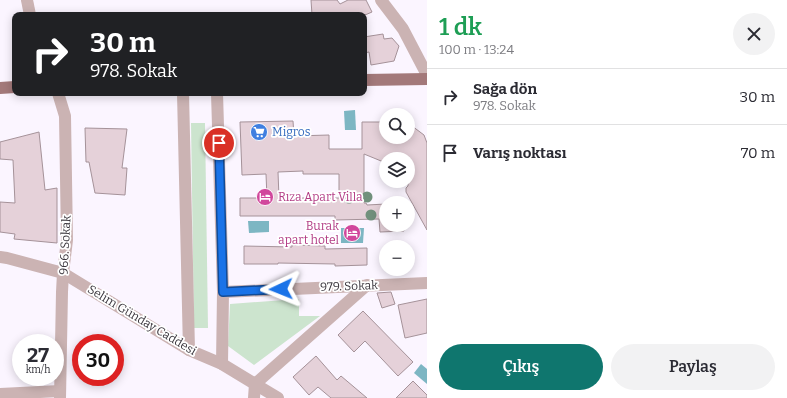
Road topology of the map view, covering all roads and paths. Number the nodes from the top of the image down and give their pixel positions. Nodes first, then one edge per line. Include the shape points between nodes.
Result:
1 (27, 0) edge
2 (381, 0) edge
3 (29, 12) edge
4 (427, 75) edge
5 (367, 80) edge
6 (427, 80) edge
7 (12, 87) edge
8 (0, 88) edge
9 (59, 96) edge
10 (183, 96) edge
11 (217, 96) edge
12 (0, 257) edge
13 (63, 273) junction
14 (427, 283) edge
15 (368, 286) junction
16 (223, 292) junction
17 (189, 350) junction
18 (222, 364) junction
19 (255, 384) junction
20 (0, 394) edge
21 (60, 394) edge
22 (254, 398) edge
23 (278, 398) edge

1 - 3 street
2 - 4 street via 402,29
5 - 6 main road
7 - 8 main road
9 - 13 street, 966. Sokak via 65,116 67,240
10 - 17 street
11 - 16 street
12 - 13 street, Selim Günday Caddesi
13 - 17 street, Selim Günday Caddesi
13 - 21 street, 966. Sokak
14 - 15 street, 979. Sokak
15 - 16 street, 979. Sokak
15 - 19 street
16 - 18 street
17 - 18 street, Selim Günday Caddesi
18 - 19 street, Selim Günday Caddesi
19 - 22 street
19 - 23 street, Selim Günday Caddesi
20 - 21 street

